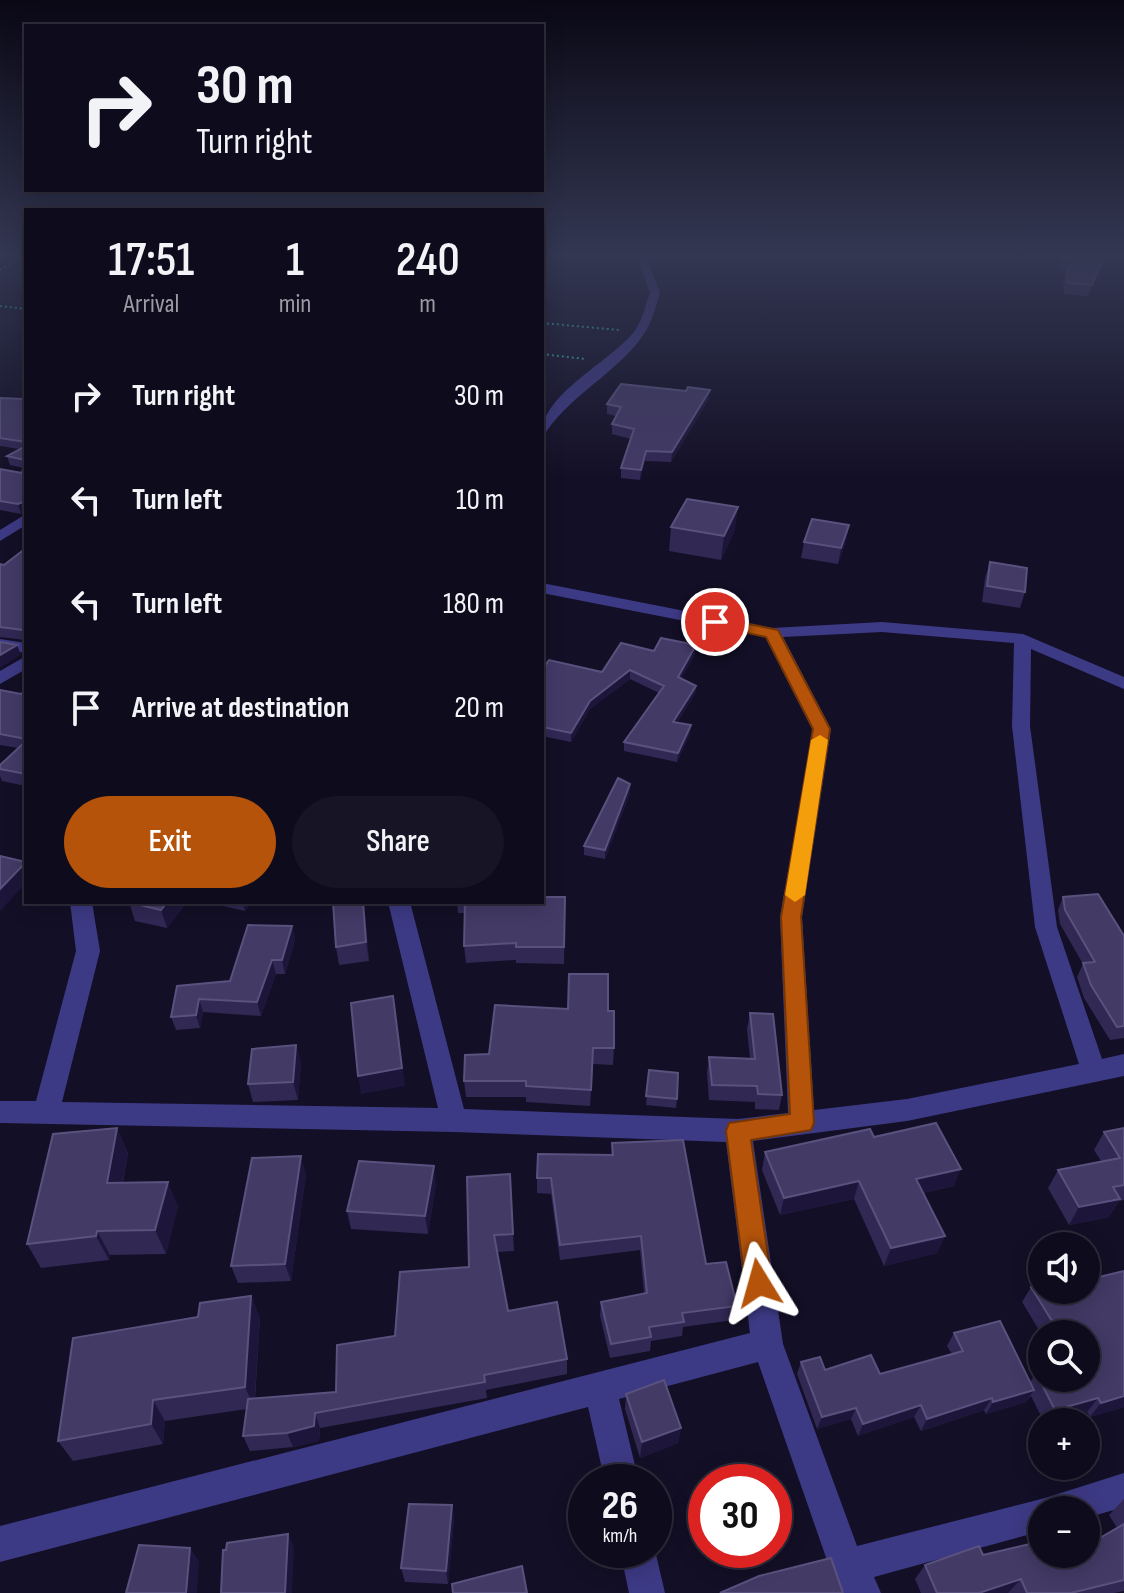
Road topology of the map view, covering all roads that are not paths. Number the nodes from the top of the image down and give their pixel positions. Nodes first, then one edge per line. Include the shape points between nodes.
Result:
1 (641, 330) edge
2 (544, 425) edge
3 (24, 519) edge
4 (0, 537) edge
5 (544, 588) edge
6 (772, 633) junction
7 (1023, 639) junction
8 (0, 644) edge
9 (24, 648) edge
10 (24, 662) edge
11 (0, 679) edge
12 (1124, 684) edge
13 (81, 904) edge
14 (400, 904) edge
15 (1124, 1065) edge
16 (1094, 1072) junction
17 (0, 1112) edge
18 (46, 1113) junction
19 (454, 1120) junction
20 (802, 1123) junction
21 (738, 1131) junction
22 (767, 1344) junction
23 (600, 1387) junction
24 (618, 1464) edge
25 (1124, 1490) edge
26 (1100, 1497) edge
27 (1028, 1519) edge
28 (0, 1544) edge
29 (642, 1568) edge
30 (855, 1580) edge
31 (647, 1593) edge

1 - 2 street via 552,409
3 - 4 street
5 - 6 street
6 - 7 street via 882,627
6 - 20 street via 822,729 791,917
7 - 12 street
7 - 16 street via 1021,726 1046,927
8 - 9 street
10 - 11 street
13 - 18 street via 88,951
14 - 19 street
15 - 16 street
16 - 20 street via 907,1110
17 - 18 street
18 - 19 street
19 - 21 street
20 - 21 street
21 - 22 street
22 - 23 street
22 - 30 street
23 - 24 street
23 - 28 street
25 - 26 street
27 - 30 street
29 - 31 street

